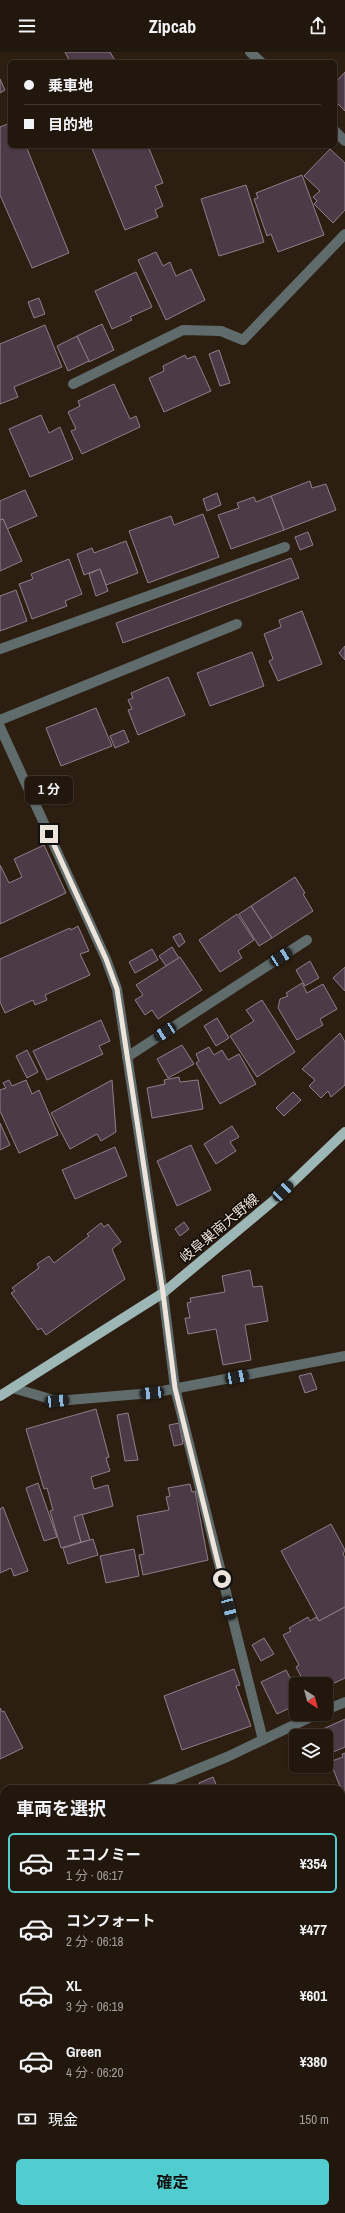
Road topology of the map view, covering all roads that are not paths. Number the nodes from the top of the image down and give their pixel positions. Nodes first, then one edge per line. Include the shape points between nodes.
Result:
1 (250, 52) edge
2 (259, 60) edge
3 (337, 133) edge
4 (345, 141) edge
5 (345, 234) edge
6 (73, 384) dead end
7 (285, 547) dead end
8 (237, 624) dead end
9 (0, 649) edge
10 (0, 720) edge
11 (0, 726) edge
12 (306, 940) dead end
13 (127, 1057) junction
14 (345, 1132) edge
15 (163, 1293) junction
16 (345, 1356) edge
17 (13, 1388) junction
18 (175, 1388) junction
19 (0, 1396) edge
20 (345, 1702) edge
21 (333, 1707) edge
22 (303, 1721) edge
23 (263, 1740) junction
24 (159, 1785) edge

1 - 2 street
3 - 4 street
5 - 6 street via 243,340 222,331 183,330
7 - 9 street
8 - 10 street
11 - 13 street via 106,959 117,989
12 - 13 street
13 - 15 street
14 - 15 main road, 岐阜巣南大野線 via 273,1200
15 - 17 main road, 岐阜巣南大野線
15 - 18 street
16 - 18 street
17 - 18 street via 57,1401 152,1393
17 - 19 main road, 岐阜巣南大野線
18 - 23 street
20 - 21 street
22 - 23 street
23 - 24 street via 227,1758

